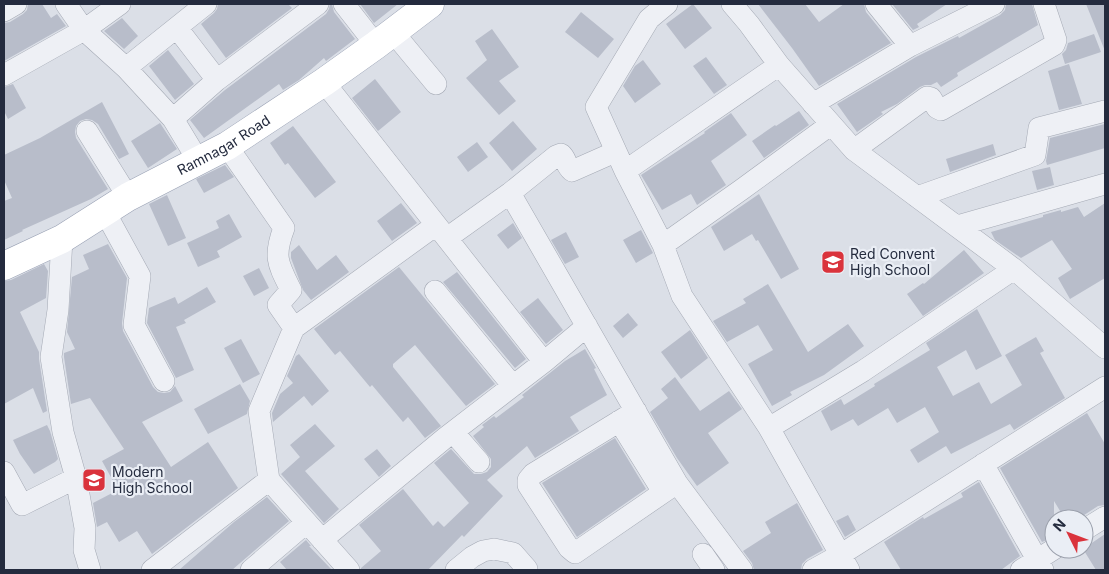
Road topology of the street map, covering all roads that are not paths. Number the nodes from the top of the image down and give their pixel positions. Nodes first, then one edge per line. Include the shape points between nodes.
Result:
1 (16, 4) edge
2 (66, 4) edge
3 (120, 4) edge
4 (206, 4) edge
5 (318, 4) edge
6 (344, 4) edge
7 (667, 4) edge
8 (732, 4) edge
9 (876, 4) edge
10 (994, 4) edge
11 (1044, 4) edge
12 (427, 5) edge
13 (4, 11) edge
14 (176, 28) junction
15 (84, 30) junction
16 (385, 39) junction
17 (910, 46) junction
18 (779, 66) junction
19 (126, 68) junction
20 (4, 76) edge
21 (217, 80) junction
22 (324, 82) junction
23 (436, 84) dead end
24 (813, 104) junction
25 (1105, 112) edge
26 (173, 119) junction
27 (830, 125) junction
28 (87, 131) dead end
29 (227, 146) junction
30 (854, 150) junction
31 (615, 152) junction
32 (199, 162) junction
33 (625, 171) junction
34 (1105, 184) edge
35 (510, 193) junction
36 (128, 197) junction
37 (917, 197) junction
38 (105, 212) junction
39 (957, 226) junction
40 (441, 232) junction
41 (62, 239) junction
42 (663, 245) junction
43 (4, 266) edge
44 (1014, 269) junction
45 (435, 291) dead end
46 (587, 326) junction
47 (294, 328) junction
48 (1105, 348) edge
49 (544, 362) junction
50 (164, 381) dead end
51 (513, 386) junction
52 (1105, 387) edge
53 (627, 416) junction
54 (769, 428) junction
55 (453, 432) junction
56 (479, 462) dead end
57 (983, 464) junction
58 (4, 472) edge
59 (76, 478) junction
60 (269, 480) junction
61 (670, 487) junction
62 (1105, 517) edge
63 (306, 523) junction
64 (1094, 524) edge
65 (322, 540) junction
66 (1039, 562) edge
67 (844, 563) edge
68 (527, 569) dead end
69 (90, 570) edge
70 (152, 570) edge
71 (251, 570) edge
72 (349, 570) edge
73 (456, 570) edge
74 (742, 570) edge
75 (813, 570) edge

1 - 13 street
2 - 15 street
3 - 15 street
4 - 14 street
5 - 21 street
6 - 16 street
7 - 31 street via 649,19 596,107
8 - 18 street
9 - 17 street
10 - 17 street
11 - 30 street via 1056,40 1054,45 940,110 927,97
12 - 16 main road, Ramnagar Road
14 - 19 street
14 - 21 street
15 - 19 street
15 - 20 street
16 - 22 main road, Ramnagar Road
16 - 23 street
17 - 24 street
18 - 24 street
18 - 33 street
19 - 26 street
21 - 26 street
22 - 29 main road, Ramnagar Road
22 - 40 street
24 - 27 street
25 - 37 street via 1039,128 1035,156
26 - 32 street
27 - 30 street
27 - 42 street
28 - 36 street
29 - 32 main road, Ramnagar Road
29 - 47 street via 284,228 277,262 290,290 278,305
30 - 37 street
31 - 33 street
31 - 35 street via 572,171 566,166 562,154 556,156
32 - 36 main road, Ramnagar Road
33 - 42 street
34 - 39 street
35 - 40 street
35 - 46 street
36 - 38 main road, Ramnagar Road
37 - 39 street
38 - 41 main road, Ramnagar Road
38 - 50 street via 140,276 134,325
39 - 44 street
40 - 47 street
40 - 49 street
41 - 43 main road, Ramnagar Road
41 - 59 street via 52,357 64,432
42 - 54 street via 682,296
44 - 48 street
44 - 54 street via 863,371
45 - 51 street
46 - 49 street
46 - 53 street
47 - 60 street via 259,411
49 - 51 street
51 - 55 street
52 - 57 street
53 - 61 street
53 - 61 street via 533,474 528,486 575,553
54 - 67 street
55 - 56 street
55 - 65 street
57 - 66 street
57 - 67 street
58 - 59 street via 22,505
59 - 69 street via 86,528 84,550
60 - 63 street
60 - 70 street
61 - 74 street
62 - 64 street
63 - 65 street
63 - 71 street
65 - 72 street
67 - 75 street
68 - 73 street via 513,553 494,549 472,557

